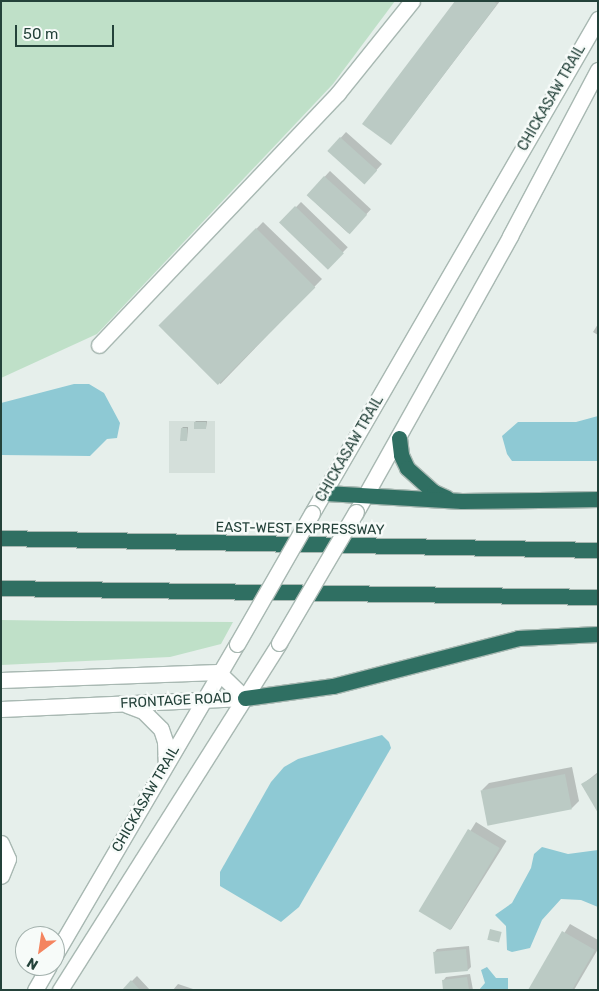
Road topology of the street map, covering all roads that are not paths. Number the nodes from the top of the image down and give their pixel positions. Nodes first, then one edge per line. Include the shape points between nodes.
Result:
1 (412, 1) edge
2 (598, 19) edge
3 (598, 70) edge
4 (99, 345) dead end
5 (399, 438) junction
6 (326, 493) junction
7 (364, 496) junction
8 (598, 499) edge
9 (453, 501) junction
10 (1, 538) edge
11 (598, 550) edge
12 (1, 588) edge
13 (598, 597) edge
14 (598, 634) edge
15 (218, 672) junction
16 (1, 680) edge
17 (205, 698) junction
18 (245, 698) junction
19 (123, 704) junction
20 (1, 709) edge
21 (166, 764) junction
22 (1, 843) edge
23 (1, 876) edge
24 (65, 938) edge
25 (43, 976) edge
26 (35, 990) edge
27 (60, 990) edge

1 - 4 street via 338,93
2 - 6 street, CHICKASAW TRAIL
3 - 5 street, CHICKASAW TRAIL
5 - 7 street, CHICKASAW TRAIL
5 - 9 highway via 401,455 412,474 434,492
6 - 7 highway
6 - 15 street, CHICKASAW TRAIL, bridge
7 - 9 highway
7 - 18 street, CHICKASAW TRAIL, bridge
8 - 9 highway
10 - 11 highway, EAST-WEST EXPRESSWAY
12 - 13 highway
14 - 18 highway via 518,638 333,686
15 - 16 street, FRONTAGE ROAD
15 - 17 street, CHICKASAW TRAIL
15 - 18 street, FRONTAGE ROAD
17 - 18 street, FRONTAGE ROAD
17 - 19 street, FRONTAGE ROAD
17 - 21 street, CHICKASAW TRAIL
18 - 27 street, CHICKASAW TRAIL
19 - 20 street, FRONTAGE ROAD
19 - 21 street via 144,711 161,728
21 - 24 street, CHICKASAW TRAIL
22 - 23 street via 8,859
25 - 26 street

